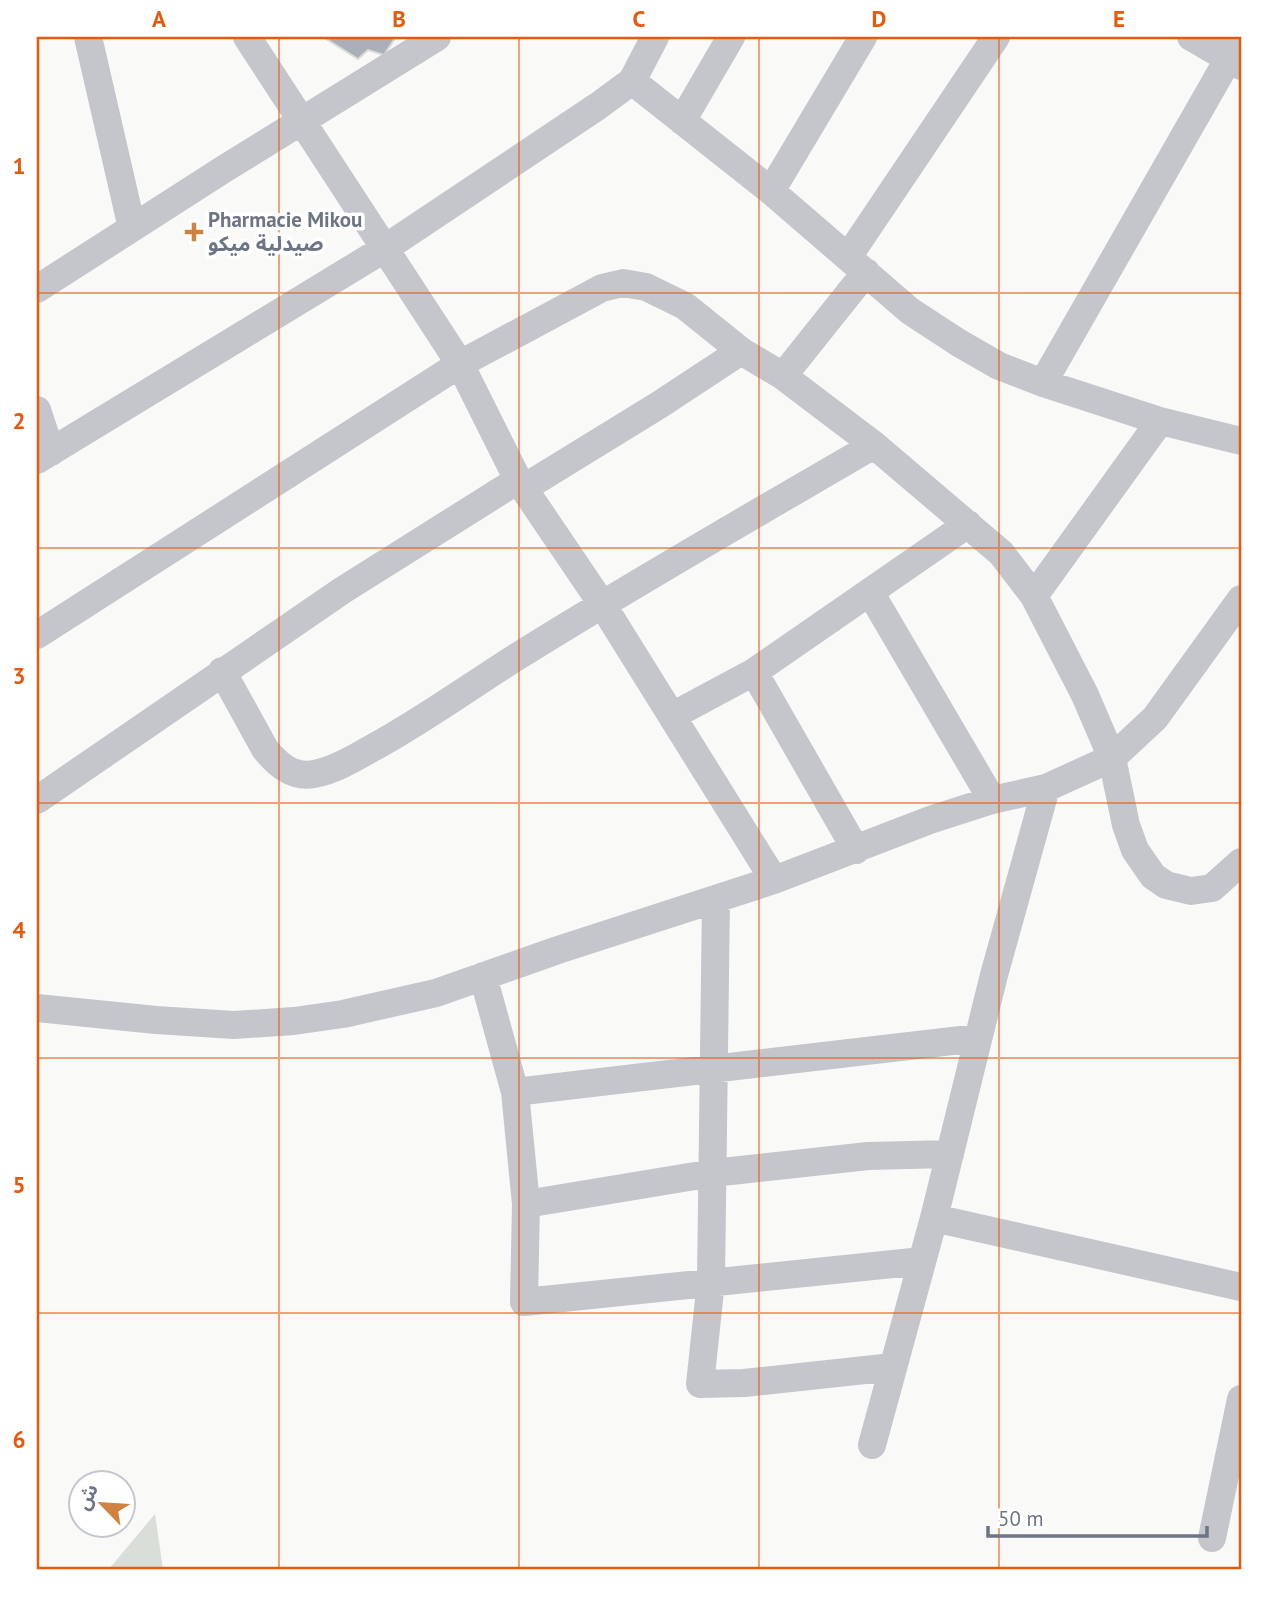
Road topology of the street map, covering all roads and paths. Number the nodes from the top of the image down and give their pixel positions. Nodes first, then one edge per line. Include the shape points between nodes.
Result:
1 (88, 37) edge
2 (247, 37) edge
3 (438, 37) edge
4 (655, 37) edge
5 (731, 37) edge
6 (863, 37) edge
7 (996, 37) edge
8 (1191, 37) edge
9 (1237, 54) edge
10 (632, 80) junction
11 (300, 121) junction
12 (682, 121) junction
13 (771, 191) junction
14 (132, 228) junction
15 (384, 249) junction
16 (857, 264) junction
17 (37, 289) edge
18 (741, 351) junction
19 (460, 364) junction
20 (783, 376) junction
21 (1043, 383) junction
22 (37, 410) edge
23 (1160, 421) junction
24 (1241, 441) edge
25 (874, 445) junction
26 (44, 456) edge
27 (521, 484) junction
28 (968, 524) junction
29 (870, 592) junction
30 (1034, 596) junction
31 (1241, 599) edge
32 (602, 604) junction
33 (37, 635) edge
34 (222, 671) junction
35 (754, 672) junction
36 (672, 716) junction
37 (1112, 758) junction
38 (1046, 788) junction
39 (37, 800) edge
40 (992, 800) junction
41 (856, 850) junction
42 (1241, 862) edge
43 (774, 880) junction
44 (716, 899) junction
45 (483, 976) junction
46 (37, 1008) edge
47 (978, 1038) junction
48 (714, 1069) junction
49 (515, 1092) junction
50 (950, 1154) junction
51 (713, 1173) junction
52 (526, 1204) junction
53 (934, 1218) junction
54 (922, 1261) junction
55 (711, 1281) junction
56 (1241, 1287) edge
57 (893, 1367) junction
58 (1241, 1399) edge
59 (872, 1445) dead end
60 (1212, 1538) dead end

1 - 14 street
2 - 11 street
3 - 11 street
4 - 10 street
5 - 12 street
6 - 13 street
7 - 16 street
8 - 9 street
9 - 21 street
10 - 12 street
10 - 15 street
11 - 14 street
11 - 15 street
12 - 13 street
13 - 16 street
14 - 17 street
15 - 19 street
15 - 26 street
16 - 20 street
16 - 21 street via 911,311 958,343
18 - 19 street via 685,306 646,286 623,283 602,288
18 - 20 street
18 - 27 street via 659,405
19 - 27 street
19 - 33 street
20 - 25 street
21 - 23 street
22 - 26 street
23 - 24 street
23 - 30 street
25 - 28 street
25 - 32 street
27 - 32 street
27 - 34 street via 342,590
28 - 29 street
28 - 30 street via 1000,553
29 - 35 street
29 - 40 street
30 - 37 street
31 - 37 street via 1155,718
32 - 34 street via 390,739 314,774 286,770 274,760
32 - 36 street
34 - 39 street
35 - 36 street
35 - 41 street
36 - 43 street
37 - 38 street
37 - 42 street via 1130,837 1153,876 1166,885 1191,891 1212,888
38 - 40 street
38 - 47 street
40 - 41 street
41 - 43 street
43 - 44 street
44 - 45 street
44 - 48 street
45 - 46 street via 436,993 294,1021 234,1025
45 - 49 street
47 - 48 street
47 - 50 street
48 - 49 street
48 - 51 street
49 - 52 street
50 - 51 street via 868,1156
50 - 53 street
51 - 52 street
51 - 55 street
52 - 55 street via 524,1302
53 - 54 street
53 - 56 street
54 - 55 street
54 - 57 street
55 - 57 street via 700,1384
57 - 59 street
58 - 60 street

